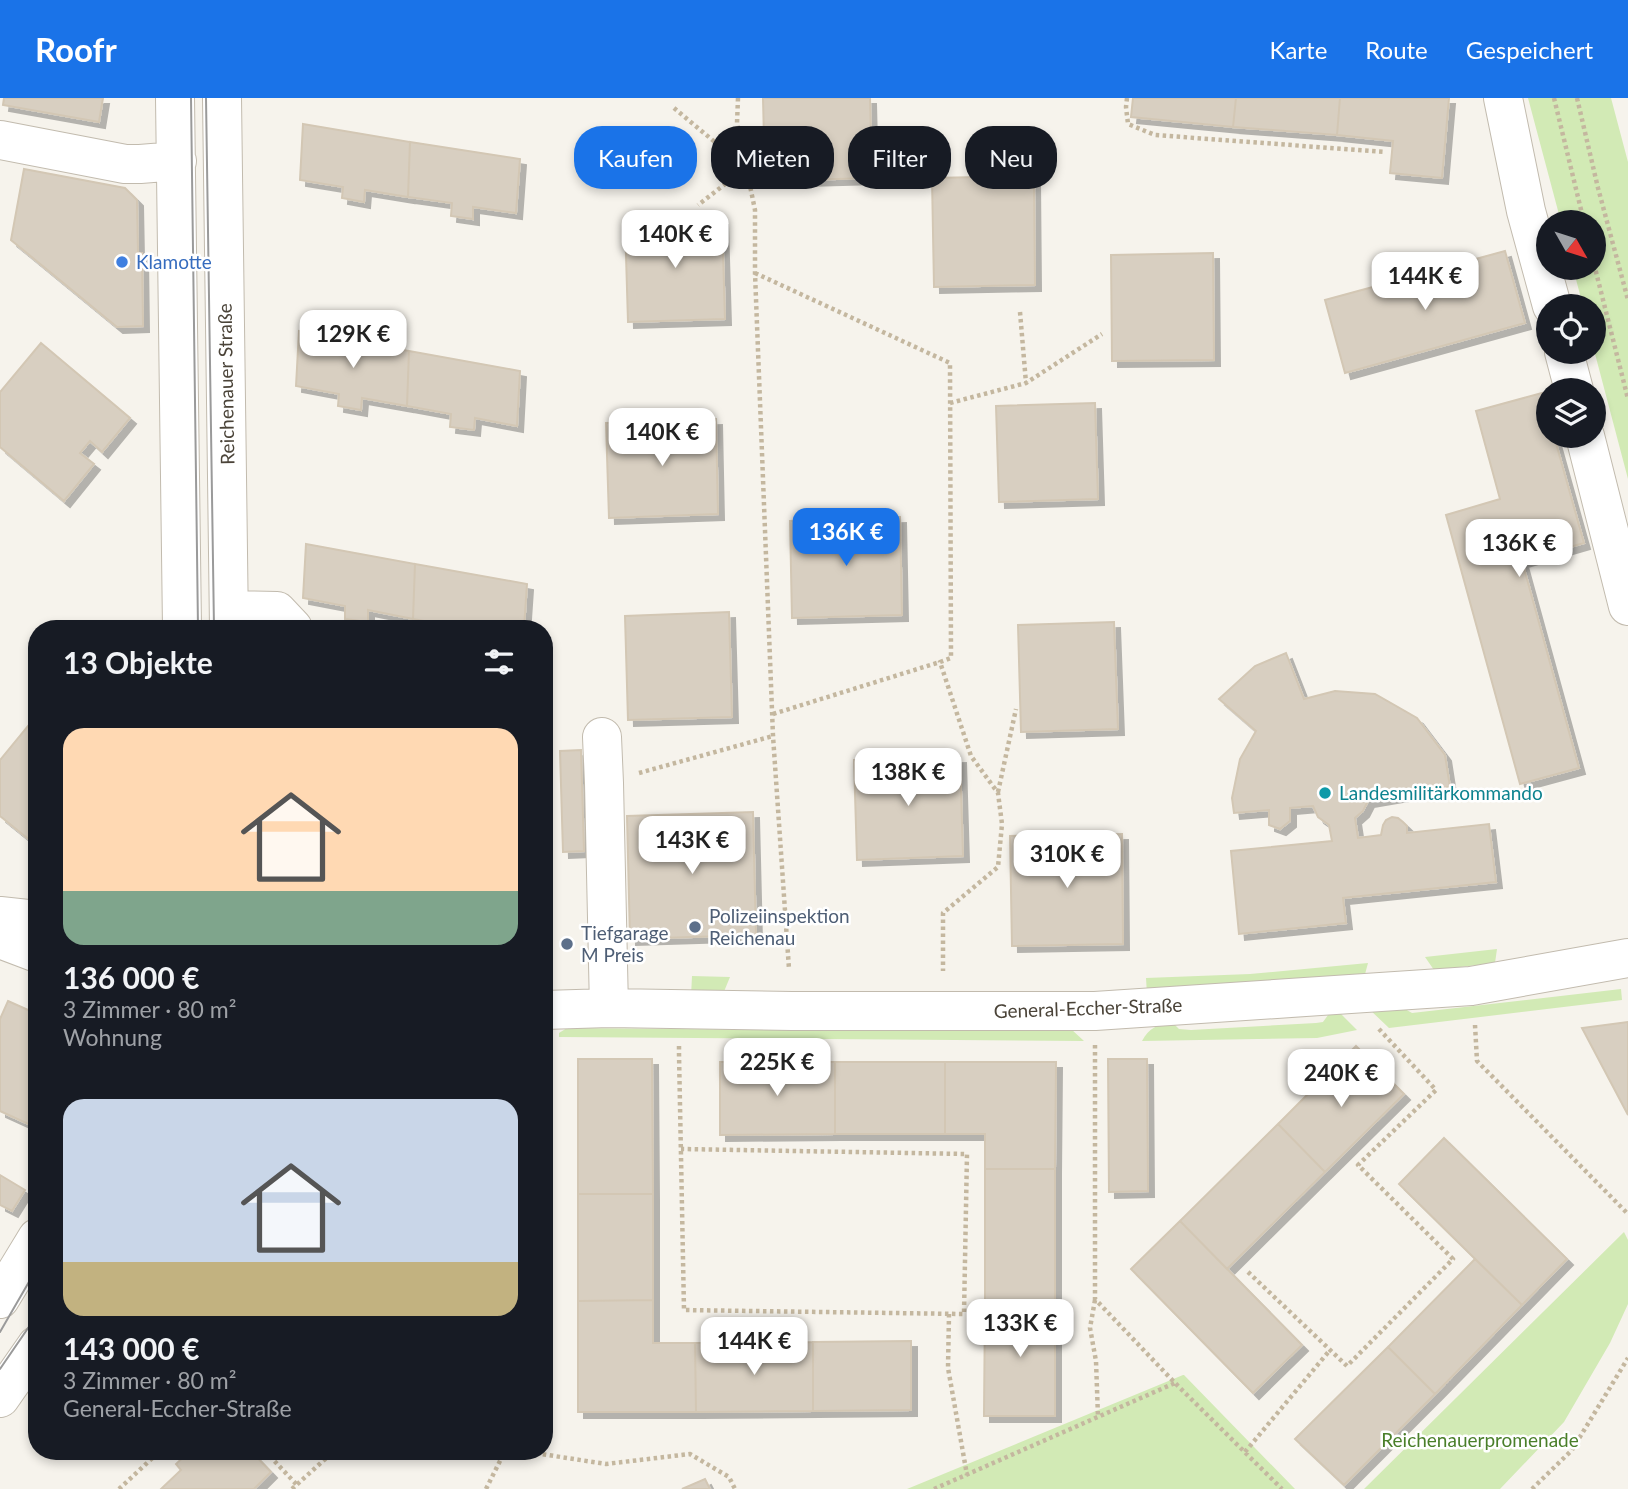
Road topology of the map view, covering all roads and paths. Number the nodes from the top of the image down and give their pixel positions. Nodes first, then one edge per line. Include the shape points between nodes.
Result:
1 (176, 98) edge
2 (222, 98) edge
3 (738, 98) edge
4 (1127, 98) edge
5 (1503, 98) edge
6 (1554, 98) edge
7 (1577, 98) edge
8 (674, 108) dead end
9 (738, 126) edge
10 (711, 139) edge
11 (0, 140) edge
12 (1385, 152) dead end
13 (177, 161) junction
14 (719, 189) edge
15 (750, 189) edge
16 (698, 205) dead end
17 (1581, 210) edge
18 (755, 273) junction
19 (1598, 280) edge
20 (1549, 294) edge
21 (1628, 300) edge
22 (1020, 312) dead end
23 (1102, 334) dead end
24 (1026, 383) junction
25 (1628, 399) edge
26 (950, 403) junction
27 (1588, 448) edge
28 (1628, 606) edge
29 (229, 619) edge
30 (182, 620) edge
31 (285, 620) edge
32 (940, 663) junction
33 (1016, 709) dead end
34 (773, 714) junction
35 (773, 736) junction
36 (602, 737) dead end
37 (604, 783) junction
38 (998, 793) junction
39 (0, 915) edge
40 (28, 919) edge
41 (0, 939) edge
42 (28, 950) edge
43 (1628, 958) edge
44 (789, 969) dead end
45 (943, 971) dead end
46 (608, 1008) junction
47 (553, 1010) edge
48 (1475, 1025) dead end
49 (1392, 1043) dead end
50 (679, 1046) dead end
51 (1096, 1059) dead end
52 (681, 1149) junction
53 (1628, 1214) edge
54 (28, 1253) edge
55 (1248, 1272) dead end
56 (0, 1299) edge
57 (1095, 1299) junction
58 (948, 1314) junction
59 (1330, 1350) junction
60 (28, 1358) edge
61 (1628, 1358) edge
62 (1175, 1383) junction
63 (0, 1398) edge
64 (1098, 1417) junction
65 (1245, 1452) junction
66 (553, 1456) edge
67 (149, 1460) edge
68 (272, 1460) edge
69 (324, 1460) edge
70 (500, 1460) edge
71 (967, 1475) junction
72 (295, 1487) edge
73 (119, 1489) edge
74 (486, 1489) edge
75 (735, 1489) edge
76 (934, 1489) edge
77 (1282, 1489) edge
78 (1532, 1489) edge

1 - 13 street
2 - 29 street, Reichenauer Straße
3 - 9 path
4 - 12 path via 1128,124 1155,135
5 - 20 street
6 - 17 path
7 - 21 path
8 - 10 path
11 - 13 street via 125,164
13 - 30 street
14 - 16 path
15 - 18 path
18 - 26 path via 950,363
18 - 34 path
19 - 25 path
22 - 24 path
23 - 24 path
24 - 26 path
26 - 32 path via 951,658
27 - 28 street
29 - 31 street via 277,611
32 - 34 path
32 - 38 path via 971,756
33 - 38 path
34 - 35 path
35 - 37 path
35 - 44 path
36 - 37 street
37 - 46 street
38 - 45 path via 1002,824 998,867 943,913
39 - 40 street
41 - 42 street
43 - 46 street, General-Eccher-Straße via 1471,986 1095,1011
46 - 47 street, General-Eccher-Straße
48 - 53 path via 1478,1061
49 - 59 path via 1436,1090 1358,1165 1453,1259 1347,1366
50 - 52 path
51 - 57 path
52 - 58 path via 684,1310
52 - 58 path via 967,1154 964,1314
54 - 56 street
55 - 59 path
57 - 62 path
57 - 64 path via 1090,1328
58 - 71 path via 948,1368
59 - 65 path
60 - 63 street
61 - 78 path via 1572,1450
62 - 64 path
62 - 65 path
64 - 71 path
65 - 77 path
66 - 75 path via 606,1464 691,1454 729,1477
67 - 73 path
68 - 72 path
69 - 72 path
70 - 74 path
71 - 76 path

